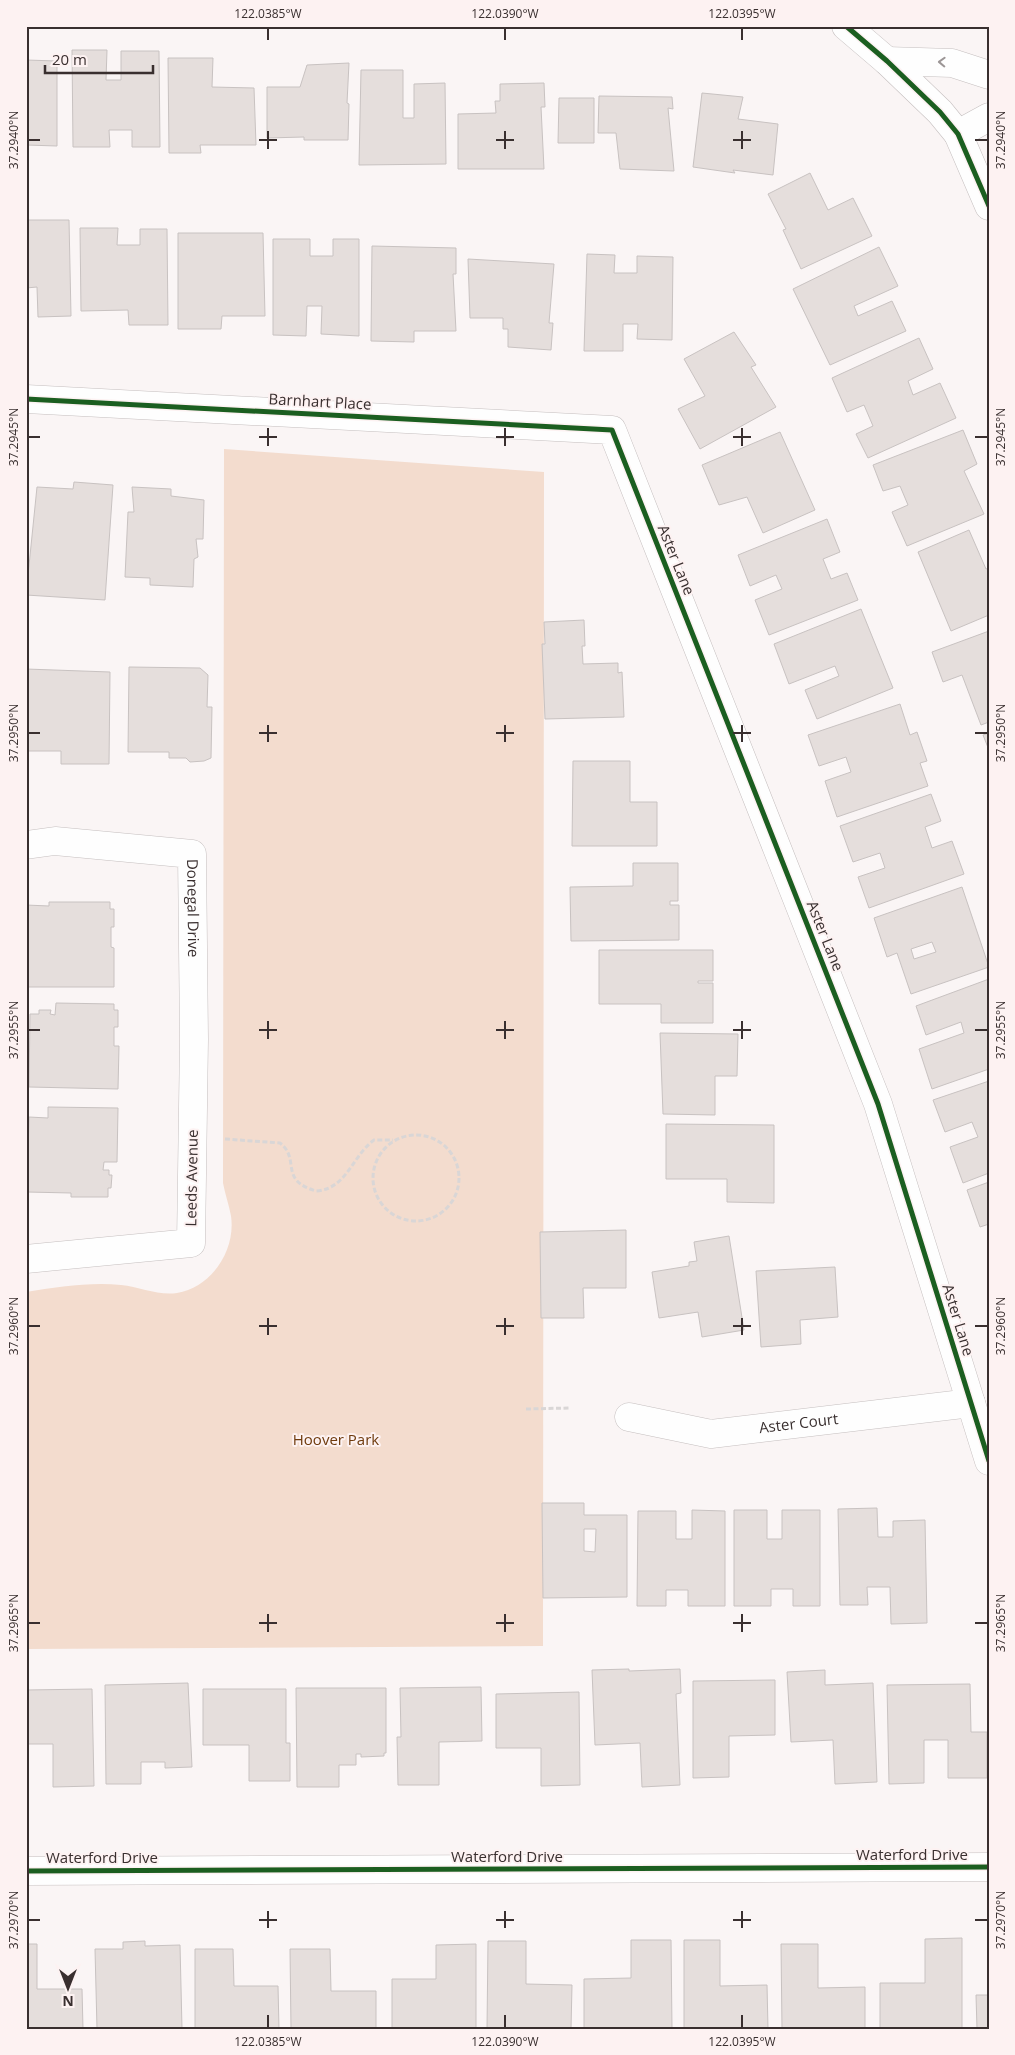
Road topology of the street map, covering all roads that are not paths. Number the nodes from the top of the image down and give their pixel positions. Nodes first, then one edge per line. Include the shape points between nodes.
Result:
1 (846, 26) edge
2 (887, 61) junction
3 (989, 75) edge
4 (989, 117) edge
5 (958, 134) junction
6 (989, 206) edge
7 (26, 399) edge
8 (612, 430) joint
9 (26, 845) edge
10 (194, 1039) joint
11 (26, 1259) edge
12 (971, 1403) junction
13 (629, 1417) dead end
14 (989, 1461) edge
15 (989, 1867) edge
16 (26, 1871) edge

1 - 2 street
3 -> 2 street via 952,62
2 - 5 street
4 - 5 street
5 - 6 street
7 - 8 street, Barnhart Place
8 - 12 street, Aster Lane via 878,1104
9 - 10 street, Donegal Drive via 55,841 192,854
10 - 11 street, Leeds Avenue via 191,1243
12 - 13 street, Aster Court via 710,1434
12 - 14 street, Aster Lane
15 - 16 street, Waterford Drive

